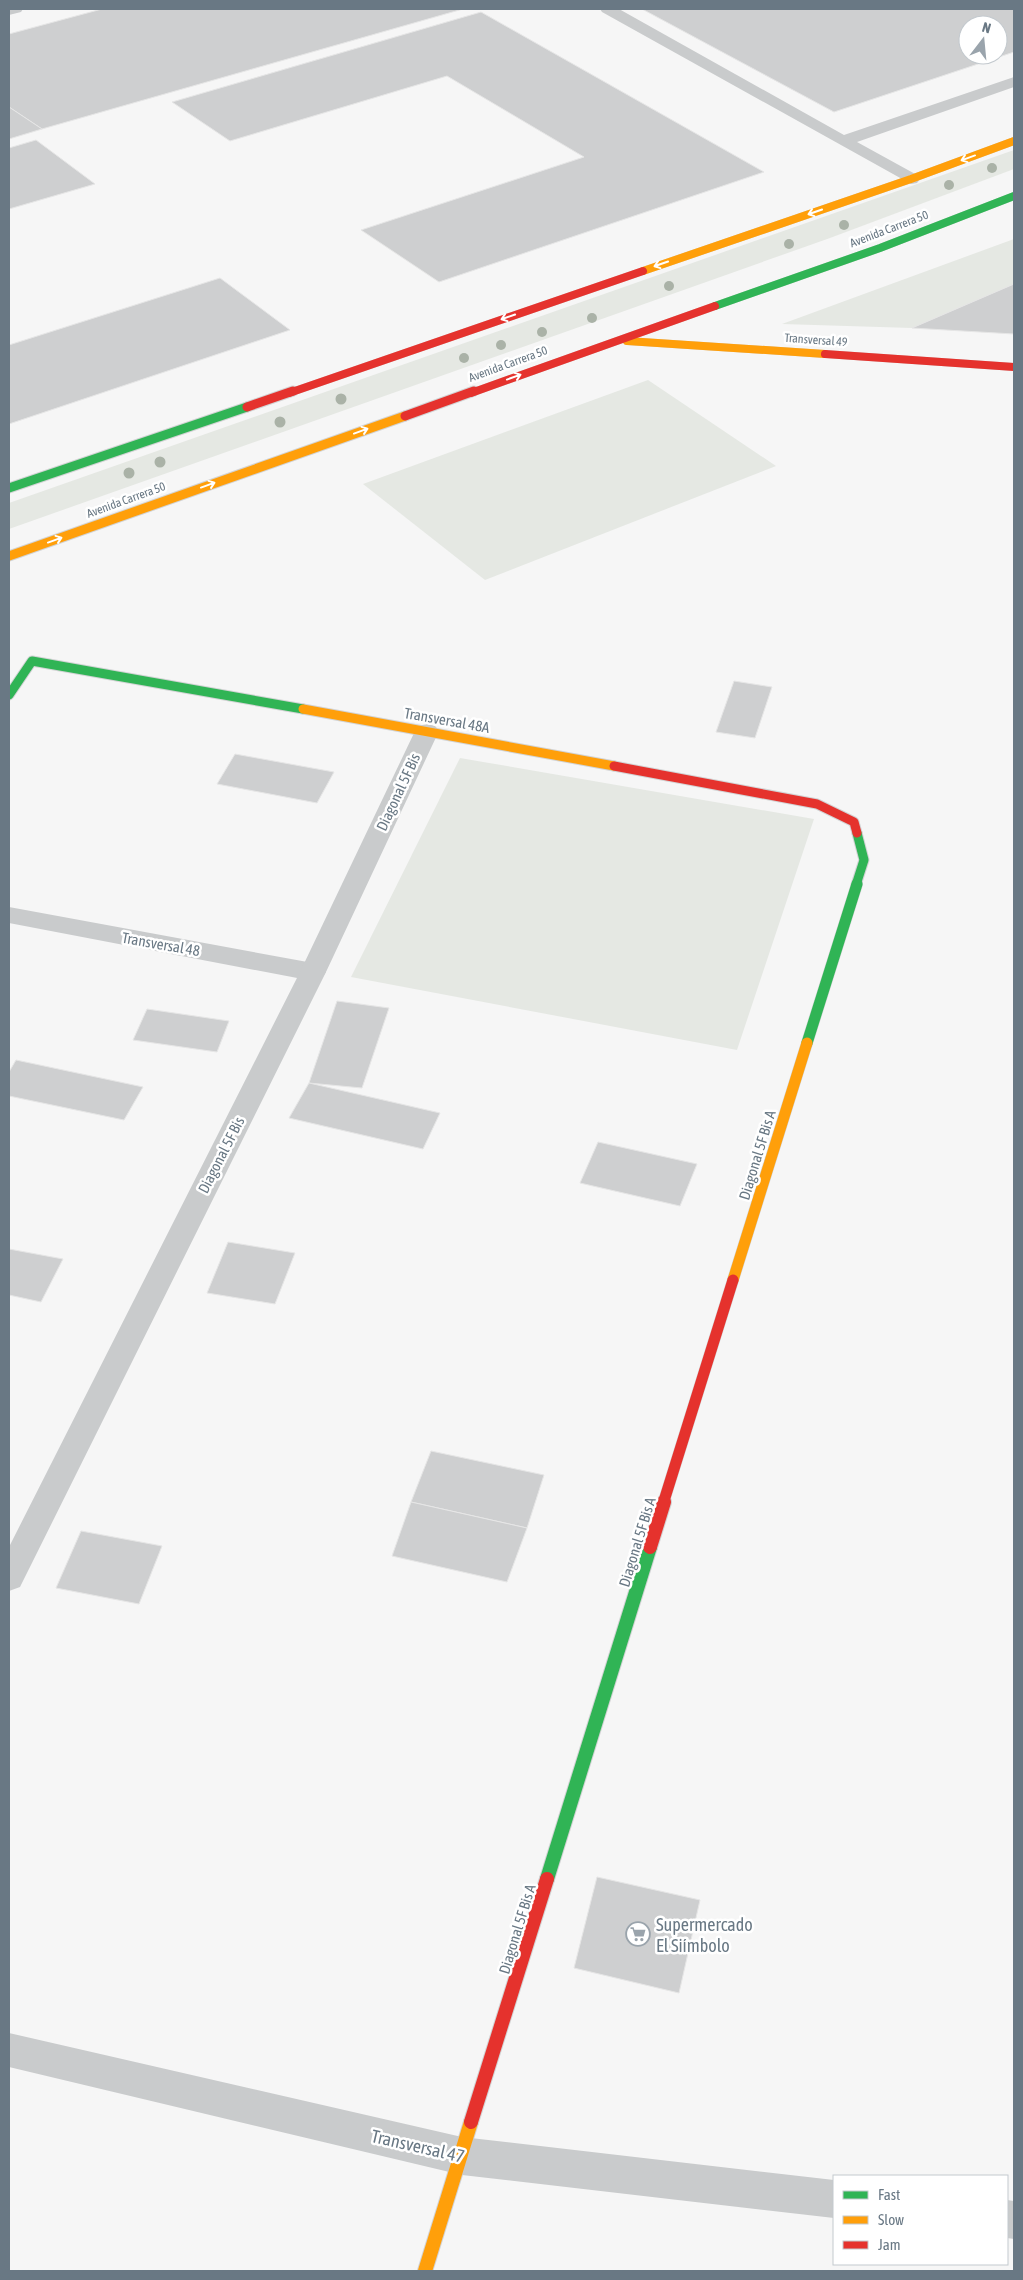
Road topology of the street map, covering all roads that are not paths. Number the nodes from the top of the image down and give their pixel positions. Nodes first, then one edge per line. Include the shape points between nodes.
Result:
1 (15, 9) edge
2 (608, 9) edge
3 (9, 10) edge
4 (1014, 82) edge
5 (845, 140) junction
6 (1014, 141) edge
7 (911, 179) junction
8 (1014, 196) edge
9 (616, 341) junction
10 (1014, 366) edge
11 (9, 488) edge
12 (9, 556) edge
13 (9, 695) edge
14 (427, 731) junction
15 (854, 822) joint
16 (9, 915) edge
17 (313, 972) junction
18 (9, 1578) edge
19 (9, 2050) edge
20 (462, 2156) junction
21 (833, 2199) edge
22 (425, 2271) edge

1 - 3 street
2 - 5 street
4 - 5 street
5 - 7 street
6 -> 7 main road
7 -> 11 main road
8 - 9 main road, Avenida Carrera 50 via 880,248
9 - 10 main road, Transversal 49
12 -> 9 main road, Avenida Carrera 50
13 - 14 main road, Transversal 48A via 32,661
14 - 15 main road, Transversal 48A via 817,804
14 - 17 street, Diagonal 5F Bis
15 - 20 main road, Diagonal 5F Bis A via 864,860
16 - 17 street, Transversal 48
17 - 18 street, Diagonal 5F Bis
19 - 20 street, Transversal 47
20 - 21 street, Transversal 47
20 - 22 main road, Diagonal 5F Bis A

